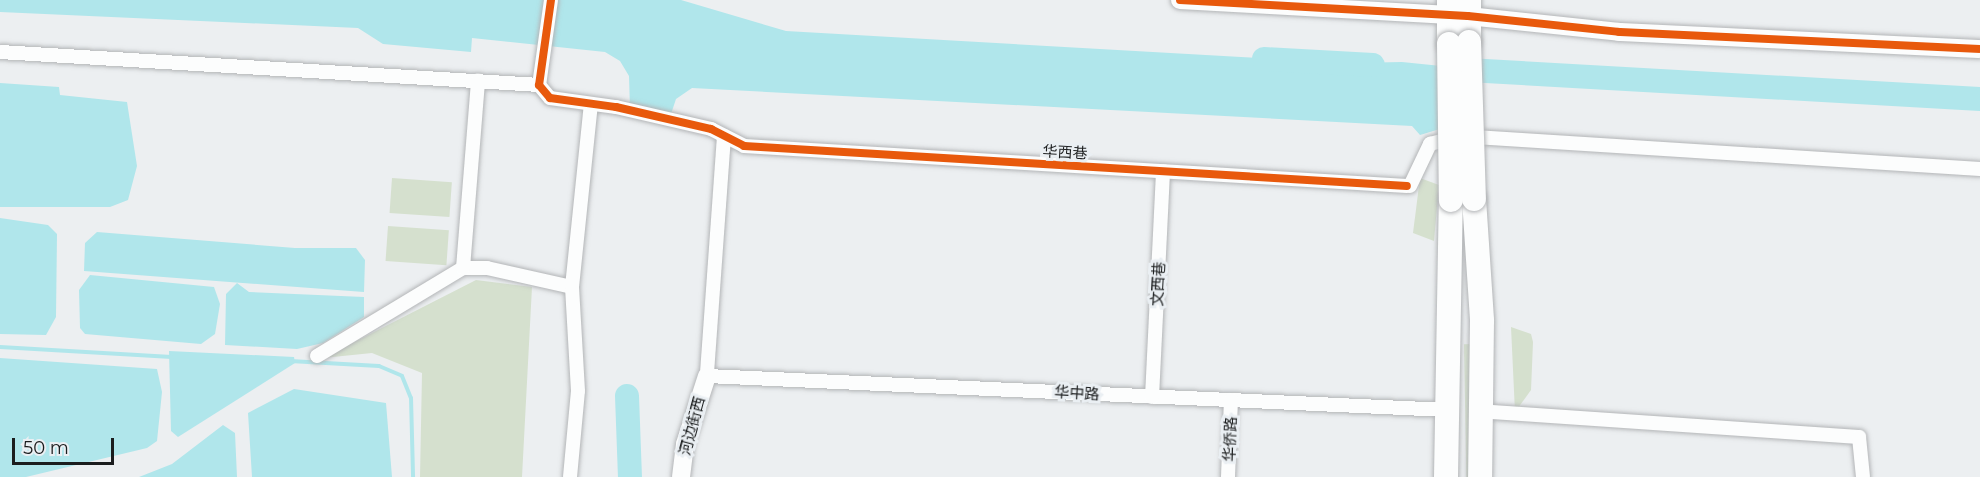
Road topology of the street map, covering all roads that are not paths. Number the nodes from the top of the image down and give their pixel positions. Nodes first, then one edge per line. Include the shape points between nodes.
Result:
1 (551, 0) edge
2 (1180, 0) edge
3 (1458, 8) edge
4 (1980, 48) edge
5 (0, 52) edge
6 (478, 81) junction
7 (539, 85) junction
8 (591, 104) junction
9 (724, 136) junction
10 (1980, 170) edge
11 (1163, 171) junction
12 (1462, 200) junction
13 (463, 268) junction
14 (572, 287) junction
15 (317, 356) dead end
16 (706, 376) junction
17 (1152, 397) junction
18 (1231, 400) junction
19 (1447, 410) junction
20 (1475, 411) dead end
21 (570, 477) edge
22 (681, 477) edge
23 (1228, 477) edge
24 (1446, 477) edge
25 (1480, 477) edge
26 (1863, 477) edge

1 - 7 street
2 - 3 street
3 - 4 street via 1619,32
3 - 12 highway, bridge
5 - 6 street
6 - 7 street
6 - 13 street
7 - 8 street, 华西巷 via 550,99
8 - 9 street, 华西巷 via 711,129
8 - 14 street
9 - 11 street, 华西巷 via 744,146
9 - 16 street
10 - 11 street, 华西巷 via 1448,136 1424,151 1409,186
11 - 17 street, 文西巷
12 - 19 highway
12 - 25 highway via 1482,321
13 - 14 street via 487,268
13 - 15 street
14 - 21 street via 578,391
16 - 17 street, 华中路
16 - 22 street, 河边街西 via 686,444
17 - 18 street, 华中路
18 - 19 street, 华中路
18 - 23 street, 华侨路
19 - 24 highway
20 - 26 street via 1859,437

